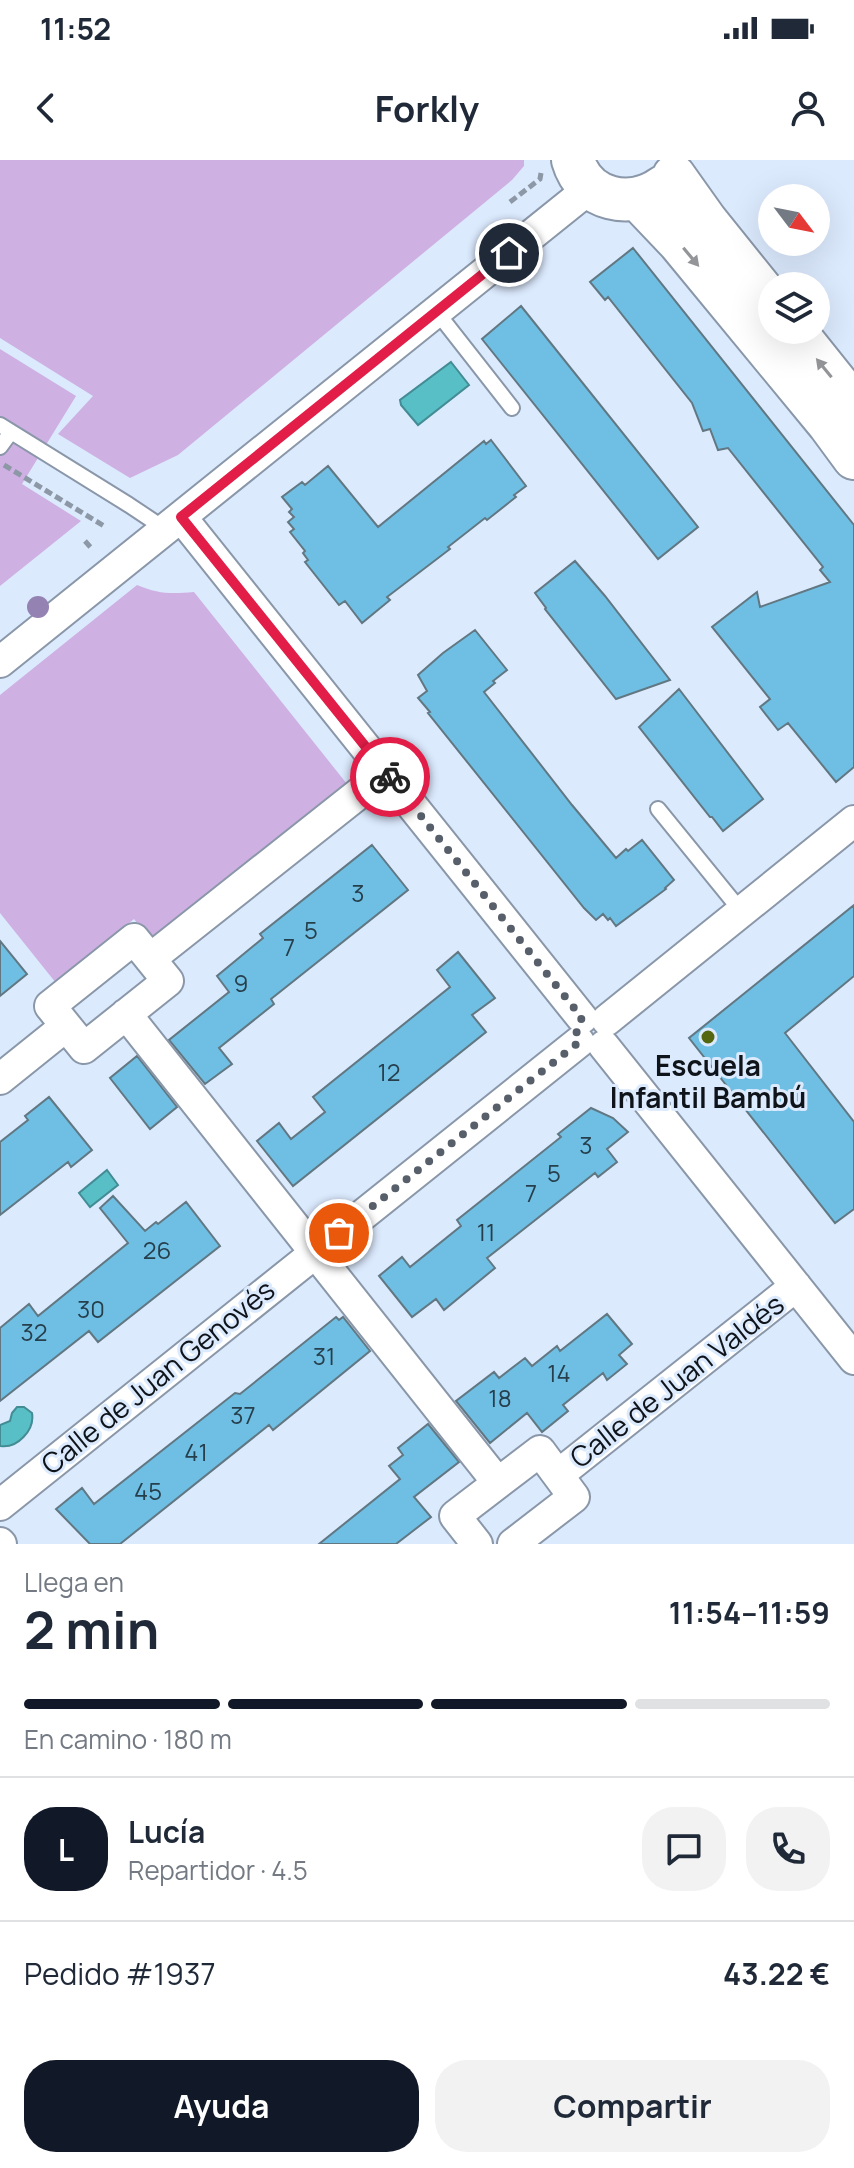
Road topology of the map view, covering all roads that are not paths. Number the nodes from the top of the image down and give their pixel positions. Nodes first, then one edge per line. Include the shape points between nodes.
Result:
1 (678, 168) edge
2 (568, 172) edge
3 (639, 200) junction
4 (758, 286) edge
5 (436, 311) junction
6 (806, 344) edge
7 (854, 403) edge
8 (512, 408) dead end
9 (5, 429) edge
10 (0, 447) edge
11 (854, 458) edge
12 (171, 525) junction
13 (0, 662) edge
14 (386, 772) junction
15 (658, 809) dead end
16 (854, 821) edge
17 (741, 911) junction
18 (150, 959) junction
19 (126, 1014) junction
20 (66, 1026) junction
21 (593, 1031) junction
22 (0, 1079) edge
23 (314, 1252) junction
24 (796, 1286) junction
25 (854, 1359) edge
26 (558, 1475) junction
27 (498, 1483) junction
28 (0, 1505) edge
29 (0, 1531) edge
30 (530, 1539) edge
31 (474, 1543) edge

1 - 3 street via 661,190
1 - 4 street via 706,221
2 - 3 street via 605,197
2 - 5 street
3 -> 11 street
5 - 8 lane
5 - 12 street
7 -> 6 street
9 - 10 lane
9 - 12 lane via 153,521
12 - 13 street
12 - 14 street
14 - 18 street
14 - 21 street
15 - 17 lane
16 - 17 street, Calle de Juan Genovés
17 - 21 street, Calle de Juan Genovés
18 - 19 street via 168,981
18 - 20 street via 134,939 50,1006
19 - 20 street via 84,1048
19 - 23 street
20 - 22 street
21 - 23 street, Calle de Juan Genovés
21 - 24 street
23 - 27 street
23 - 28 street, Calle de Juan Genovés
24 - 25 street
24 - 26 street, Calle de Juan Valdés
26 - 27 street, Calle de Juan Valdés via 540,1451
26 - 30 street, Calle de Juan Valdés via 574,1497
27 - 31 street, Calle de Juan Valdés via 455,1516
28 - 29 street

